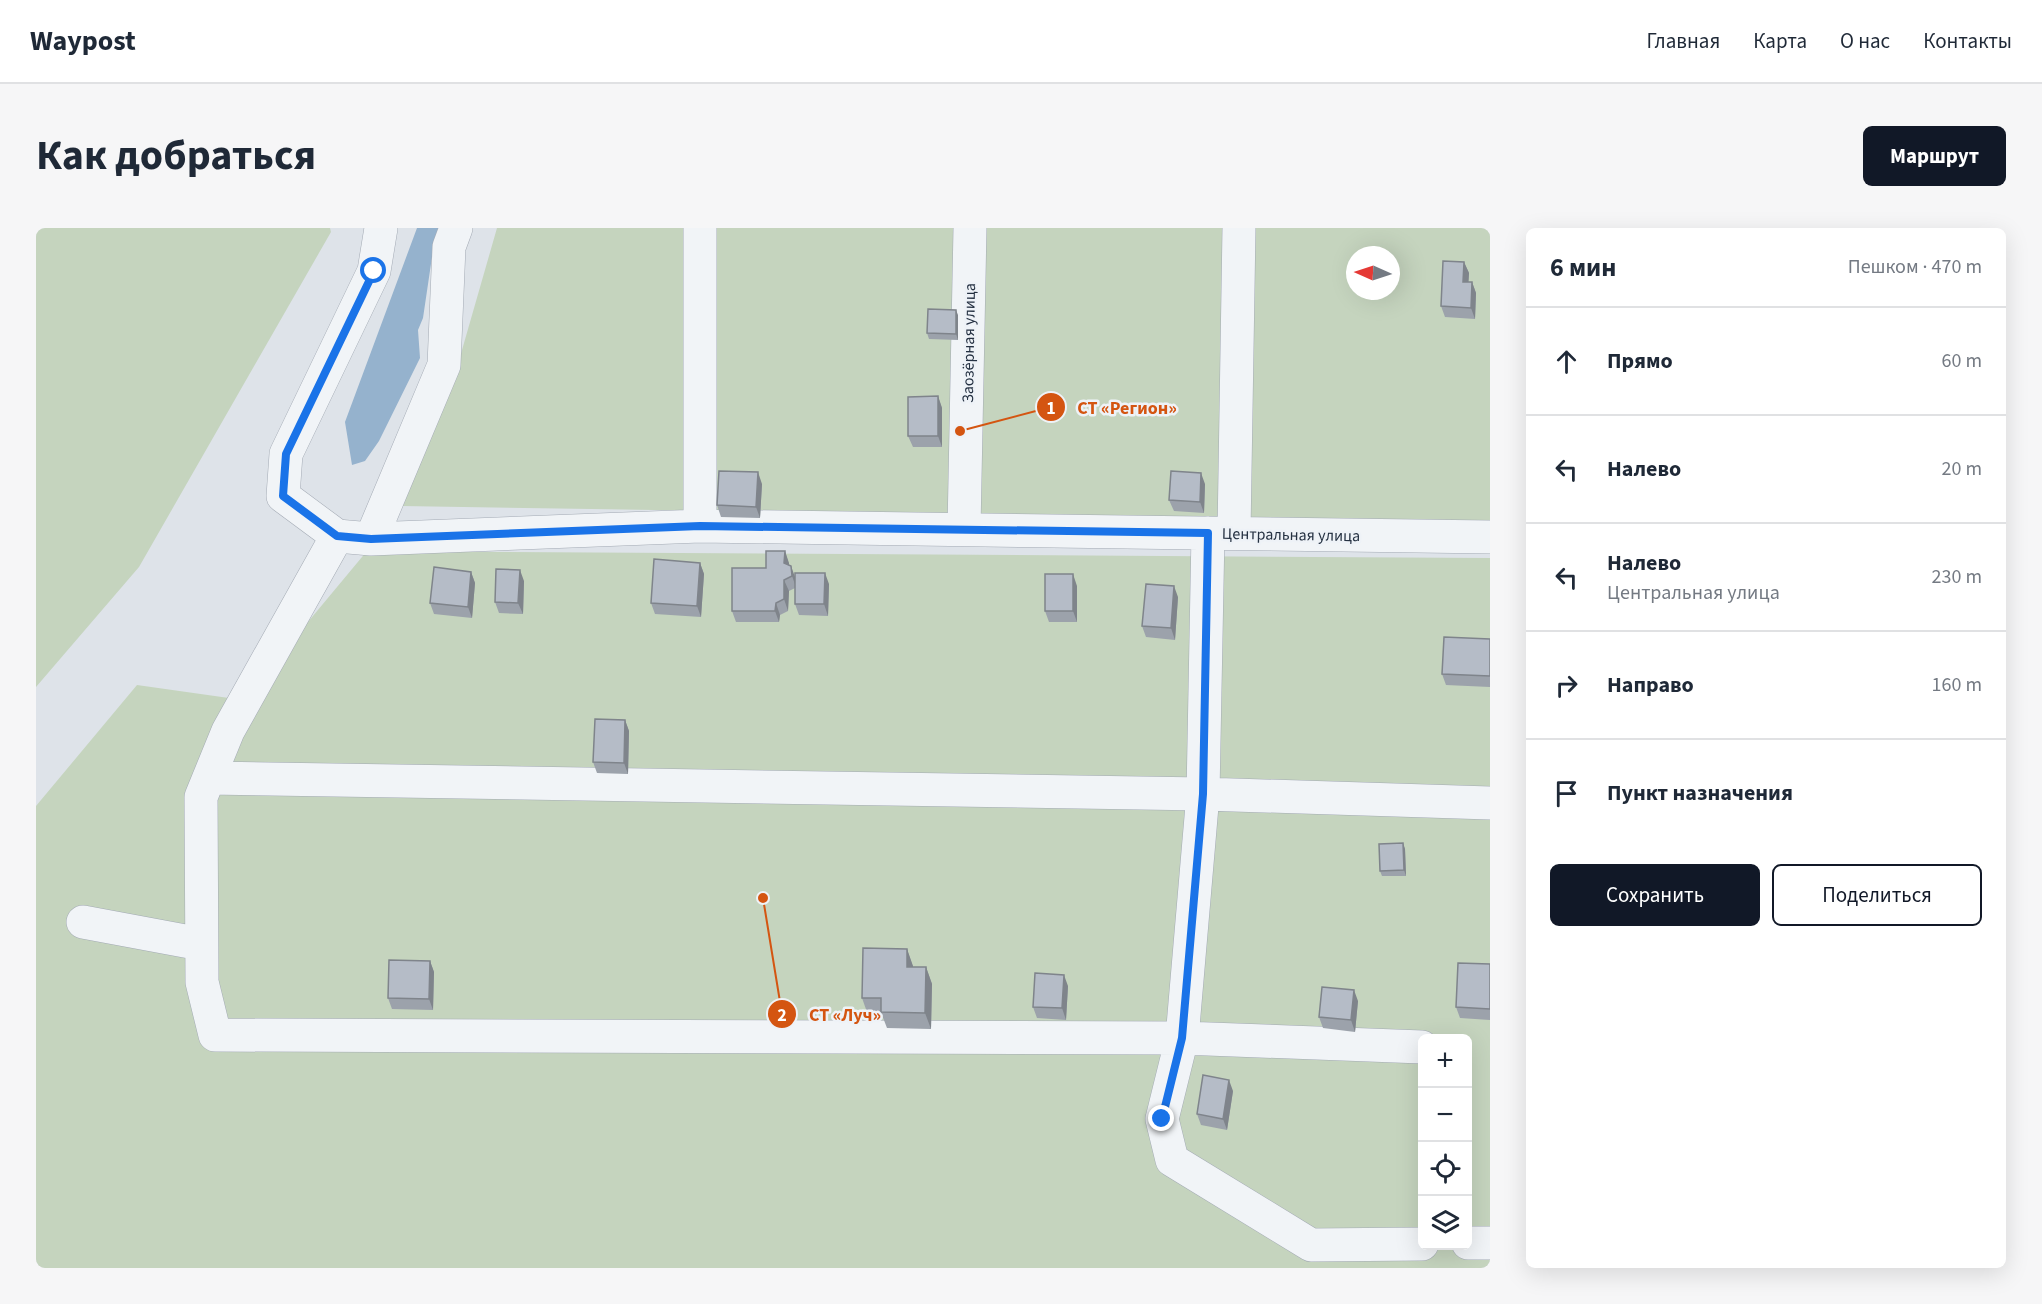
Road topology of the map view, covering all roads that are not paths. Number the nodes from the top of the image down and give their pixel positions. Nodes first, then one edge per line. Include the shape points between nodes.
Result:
1 (381, 228) edge
2 (456, 228) edge
3 (700, 228) edge
4 (970, 228) edge
5 (1239, 228) edge
6 (700, 526) junction
7 (964, 529) junction
8 (1221, 533) junction
9 (337, 536) junction
10 (1490, 537) edge
11 (371, 539) junction
12 (209, 778) junction
13 (1203, 794) junction
14 (1490, 803) edge
15 (83, 922) dead end
16 (201, 944) junction
17 (1182, 1038) junction
18 (1418, 1047) edge
19 (1472, 1243) edge
20 (1490, 1243) edge
21 (1418, 1244) edge

1 - 9 street via 374,271 286,454 283,496
2 - 11 street via 448,247 444,365
3 - 6 street
4 - 7 street, Заозёрная улица
5 - 8 street
6 - 7 street, Центральная улица
6 - 11 street, Центральная улица
7 - 8 street, Центральная улица
8 - 10 street, Центральная улица
8 - 13 street
9 - 11 street, Центральная улица
9 - 12 street via 228,731
12 - 13 street
12 - 16 street via 201,797
13 - 14 street
13 - 17 street
15 - 16 street
16 - 17 street via 202,982 215,1035
17 - 18 street
17 - 21 street via 1162,1119 1172,1160 1311,1245
19 - 20 street

